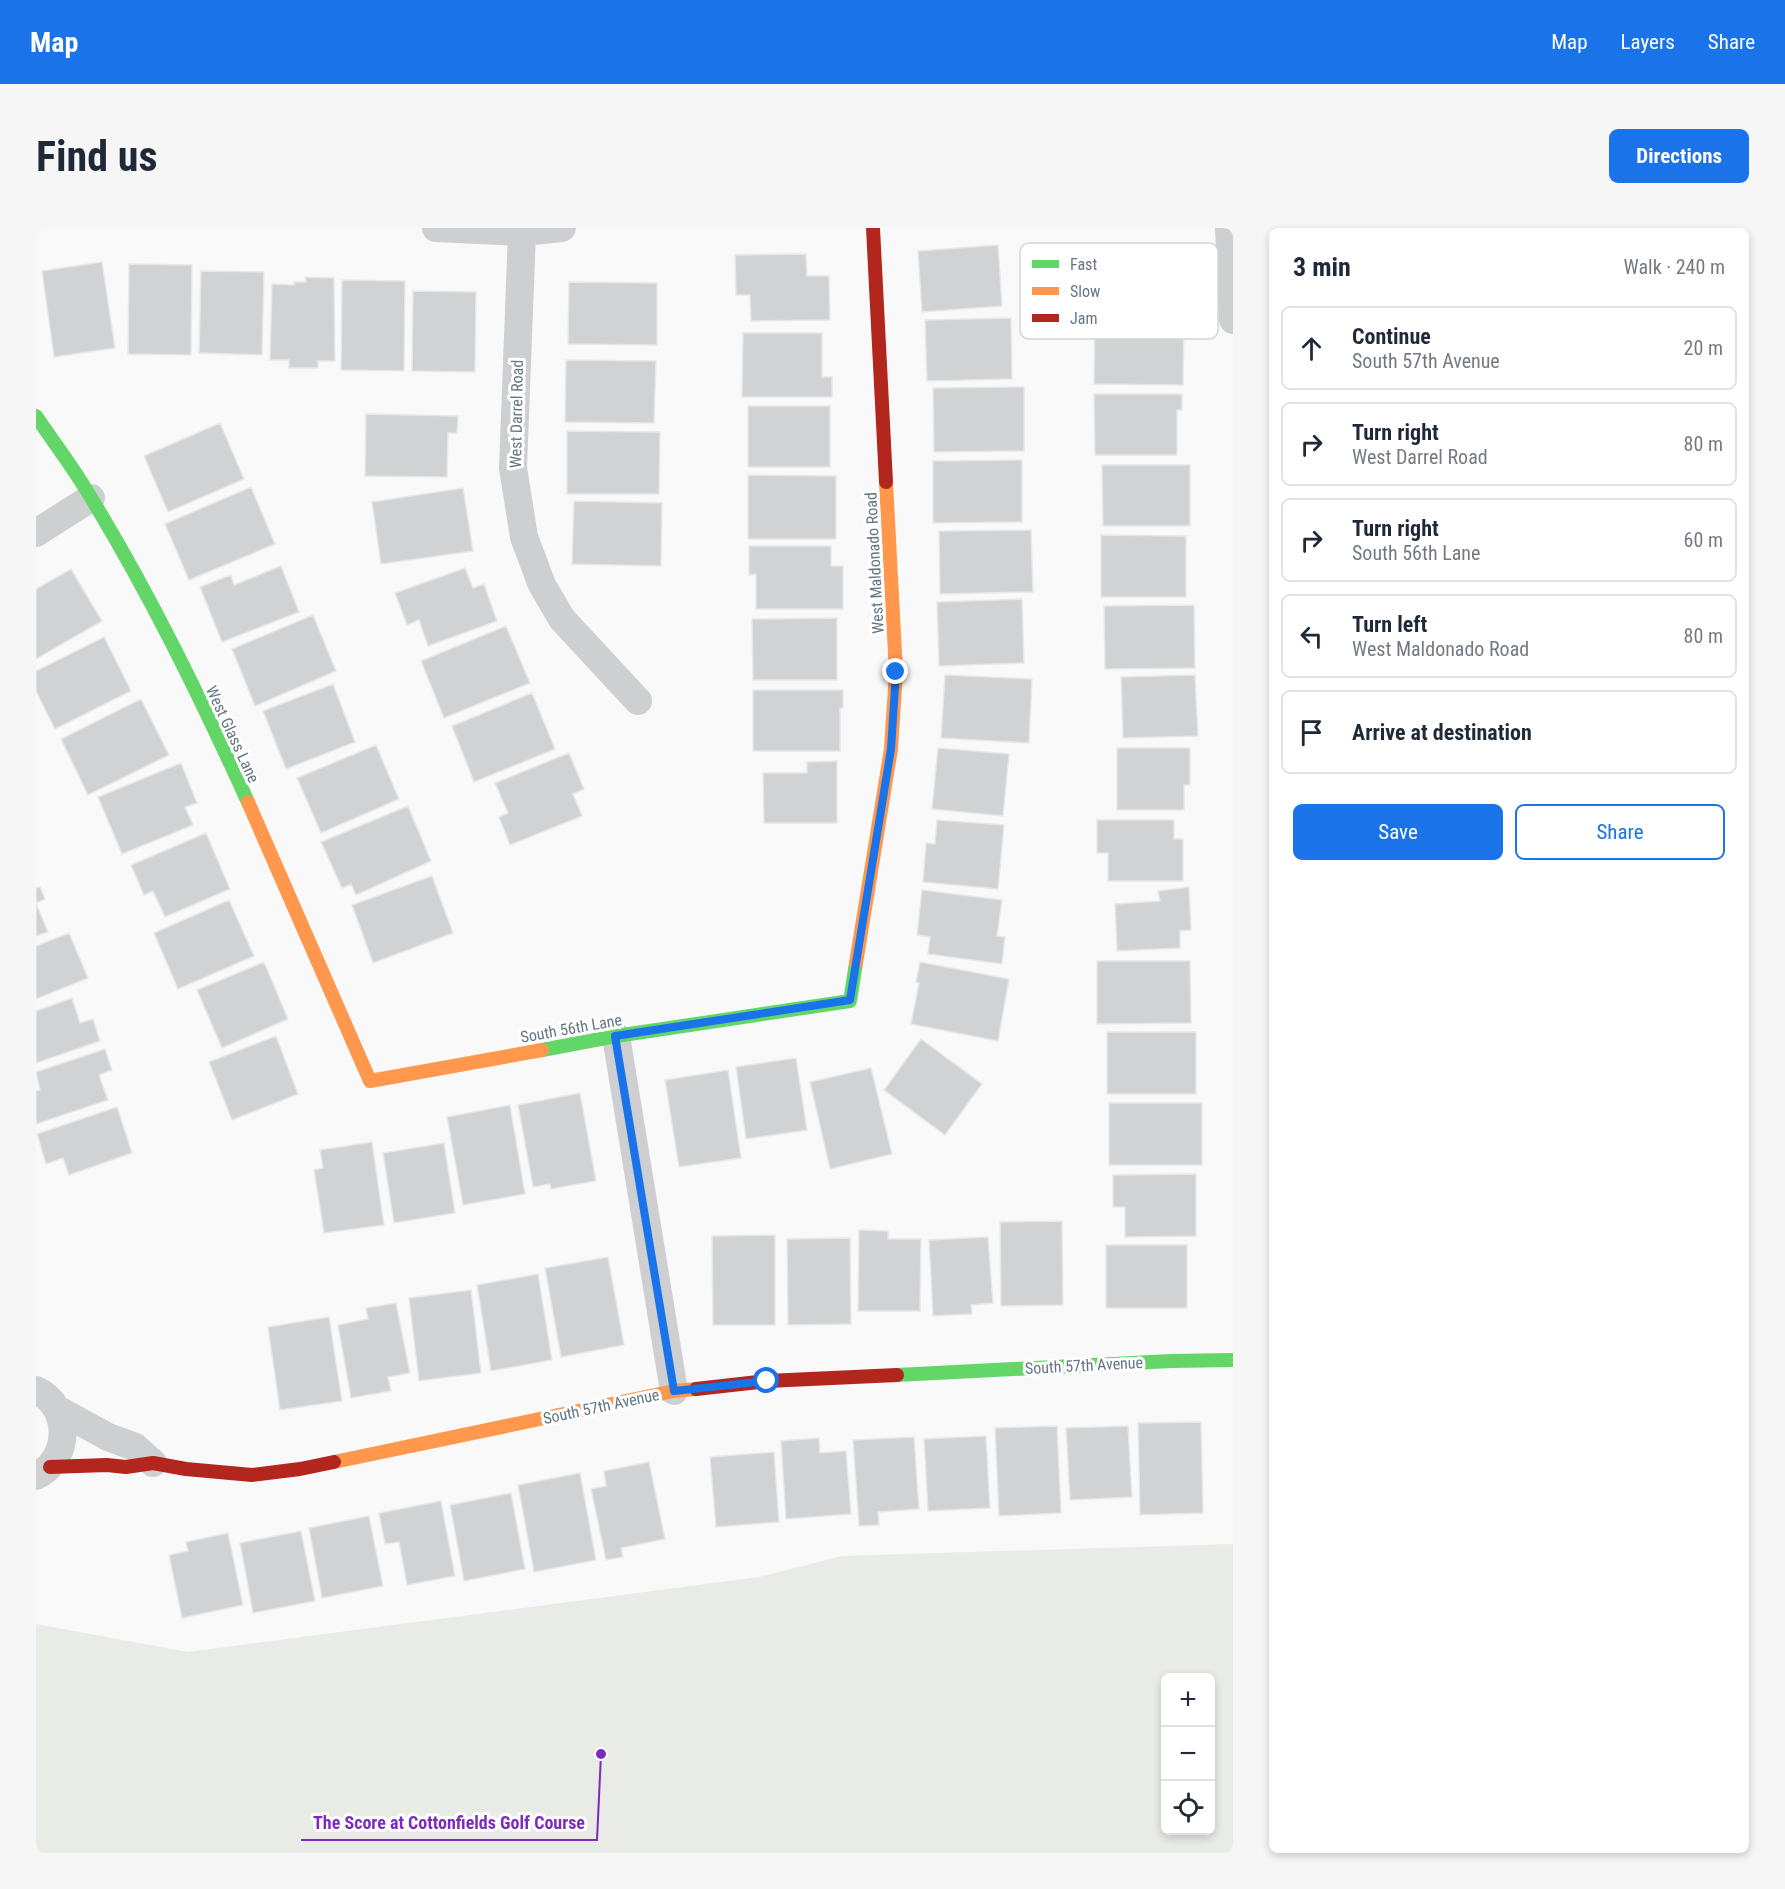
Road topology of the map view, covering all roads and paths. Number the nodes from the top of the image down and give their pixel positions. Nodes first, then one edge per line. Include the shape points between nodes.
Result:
1 (436, 228) edge
2 (562, 228) edge
3 (873, 228) edge
4 (1229, 228) edge
5 (522, 232) junction
6 (1233, 320) edge
7 (36, 417) edge
8 (91, 498) junction
9 (36, 533) edge
10 (638, 701) dead end
11 (850, 1000) joint
12 (615, 1036) junction
13 (370, 1081) joint
14 (1233, 1360) edge
15 (36, 1390) edge
16 (674, 1391) junction
17 (57, 1409) junction
18 (153, 1463) junction
19 (43, 1471) edge

1 - 5 street
2 - 5 street
3 - 11 street, West Maldonado Road via 896,672 891,749
4 - 6 street
5 - 10 street, West Darrel Road via 513,468 524,537 542,585 562,619
7 - 8 street, West Glass Lane
8 - 9 street
8 - 13 street, West Glass Lane via 190,680 312,942
11 - 12 street, South 56th Lane
12 - 13 street, South 56th Lane
12 - 16 street
14 - 16 street, South 57th Avenue via 767,1381
15 - 17 street, South 57th Avenue
16 - 18 street, South 57th Avenue via 300,1469 252,1475
17 - 18 street, South 57th Avenue via 135,1447
17 - 19 street, South 57th Avenue via 63,1439 59,1454
18 - 19 street, South 57th Avenue

